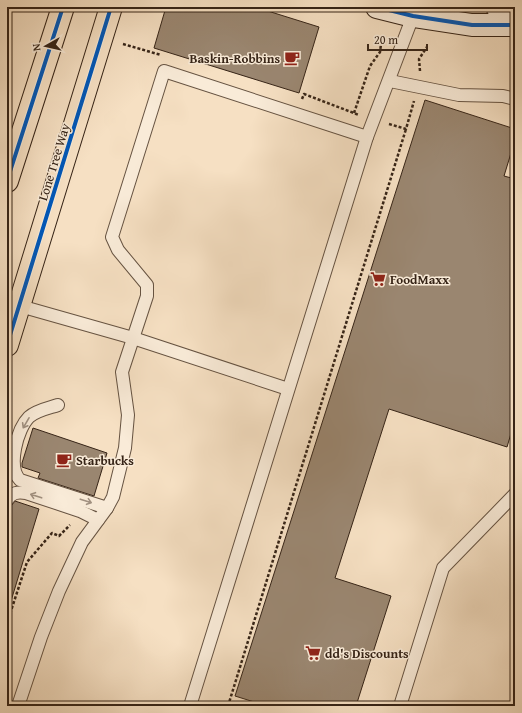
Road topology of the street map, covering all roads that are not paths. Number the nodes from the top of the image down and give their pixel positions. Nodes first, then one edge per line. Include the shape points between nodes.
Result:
1 (63, 7) edge
2 (111, 7) edge
3 (377, 7) edge
4 (497, 7) edge
5 (515, 8) edge
6 (421, 12) edge
7 (515, 25) edge
8 (390, 82) junction
9 (515, 99) edge
10 (367, 137) junction
11 (7, 181) edge
12 (20, 306) junction
13 (133, 338) junction
14 (7, 345) edge
15 (288, 389) junction
16 (58, 405) dead end
17 (515, 494) edge
18 (7, 500) edge
19 (107, 508) junction
20 (98, 520) junction
21 (18, 706) edge
22 (190, 706) edge
23 (400, 706) edge

1 - 11 main road
2 - 12 main road, Lone Tree Way
3 - 6 street
4 - 5 street
6 - 7 street via 472,25
6 - 8 lane
8 - 9 lane via 459,96 503,96
8 - 10 lane
10 - 13 lane via 164,71 112,237 118,250 147,285 147,296
10 - 15 lane
12 - 13 lane
12 - 14 main road, Lone Tree Way
13 - 15 lane
13 - 19 lane via 122,372 128,415 125,448 113,497
15 - 22 lane
16 -> 19 lane via 36,412 24,424 13,457 16,475 20,480
17 - 23 lane via 443,568
20 -> 18 lane via 83,512 26,493 17,492
19 - 20 lane
20 - 21 lane via 82,542 59,591

